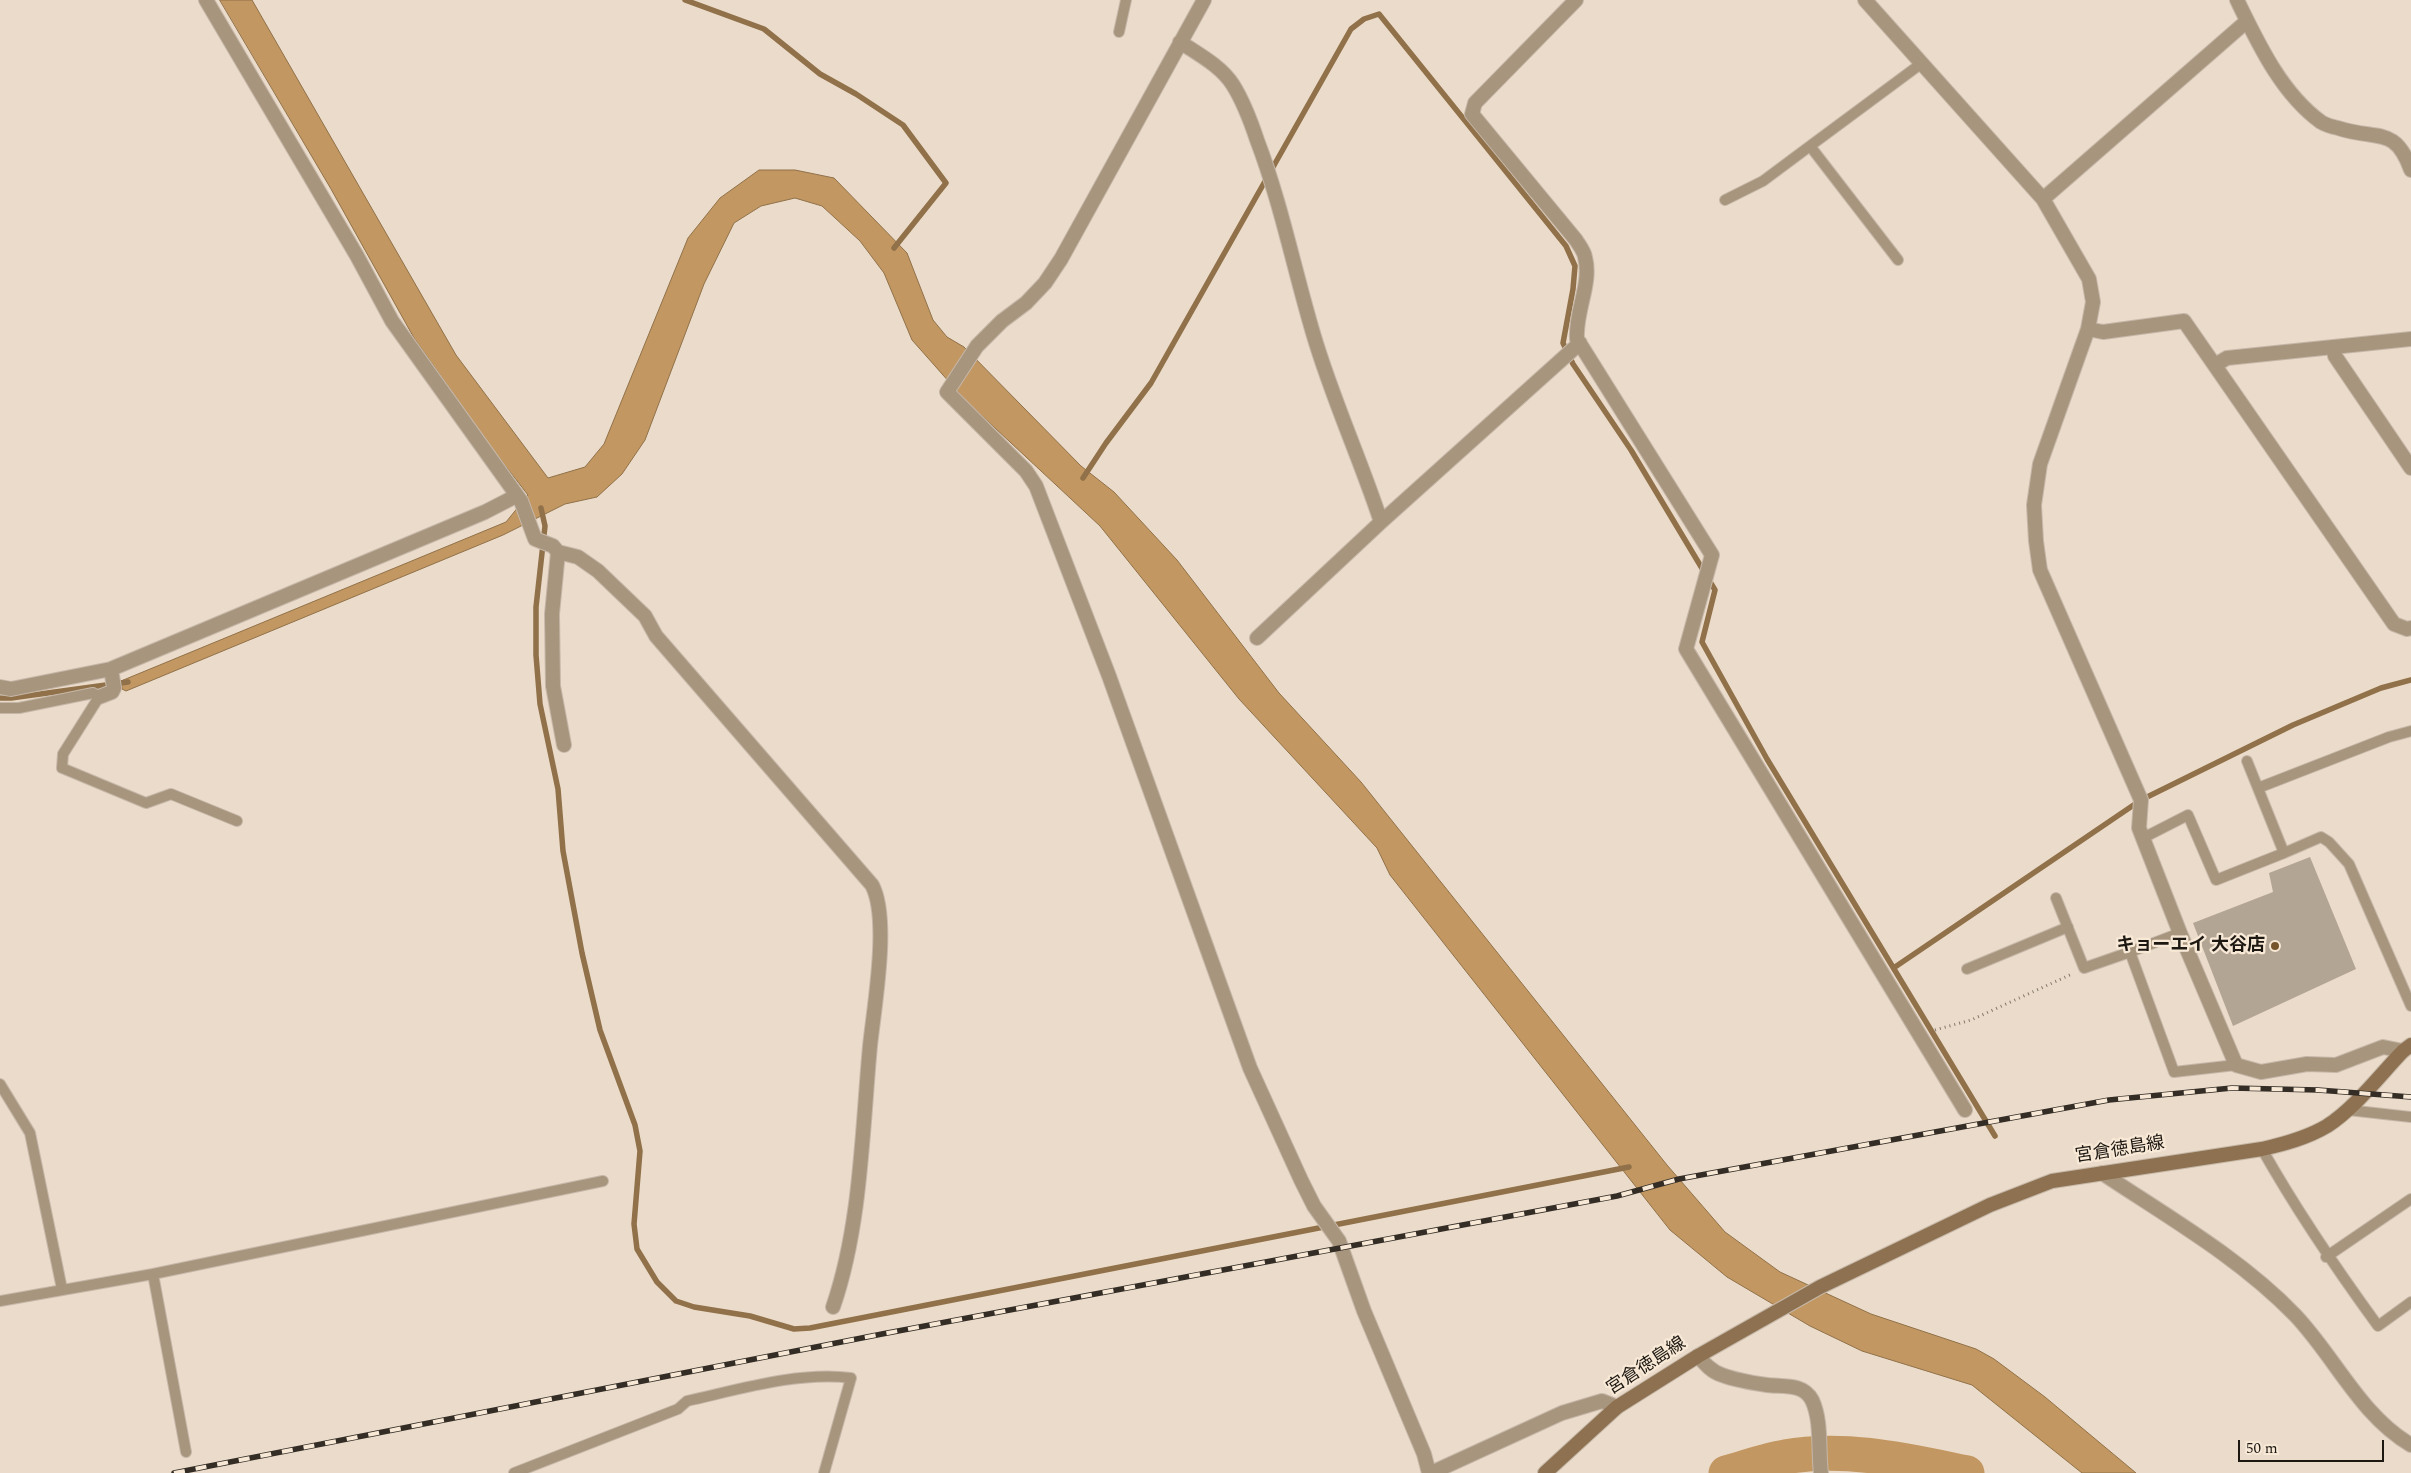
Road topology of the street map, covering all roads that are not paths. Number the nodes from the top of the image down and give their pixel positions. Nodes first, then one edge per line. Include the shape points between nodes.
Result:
1 (206, 0) edge
2 (1126, 0) edge
3 (1204, 0) edge
4 (1576, 0) edge
5 (1865, 0) edge
6 (2237, 0) edge
7 (2247, 21) junction
8 (1119, 32) dead end
9 (1180, 42) junction
10 (1922, 63) junction
11 (1810, 146) junction
12 (2411, 170) edge
13 (2043, 199) junction
14 (1725, 200) dead end
15 (1898, 260) dead end
16 (2088, 329) junction
17 (2411, 339) edge
18 (1578, 345) junction
19 (2333, 347) junction
20 (2215, 365) junction
21 (2411, 468) edge
22 (518, 499) junction
23 (1381, 522) junction
24 (555, 549) junction
25 (2411, 628) edge
26 (1257, 638) dead end
27 (112, 676) junction
28 (0, 688) edge
29 (99, 697) junction
30 (0, 708) edge
31 (2411, 731) edge
32 (564, 745) dead end
33 (2247, 761) dead end
34 (2258, 788) junction
35 (237, 821) dead end
36 (2143, 838) junction
37 (2284, 853) junction
38 (2056, 898) dead end
39 (2068, 927) junction
40 (2180, 933) junction
41 (2130, 952) junction
42 (1967, 969) dead end
43 (2411, 1006) edge
44 (2407, 1048) edge
45 (2236, 1065) junction
46 (0, 1084) edge
47 (1965, 1110) dead end
48 (2348, 1110) junction
49 (2411, 1117) edge
50 (2262, 1149) junction
51 (2102, 1173) junction
52 (603, 1181) dead end
53 (2411, 1199) edge
54 (2326, 1256) junction
55 (153, 1274) junction
56 (62, 1289) junction
57 (0, 1301) edge
58 (2411, 1302) edge
59 (833, 1308) dead end
60 (1698, 1356) junction
61 (1618, 1407) junction
62 (2411, 1445) edge
63 (186, 1452) dead end
64 (1821, 1472) edge
65 (514, 1473) edge
66 (824, 1473) edge
67 (1430, 1473) edge
68 (1545, 1473) edge

1 - 22 street via 392,321
2 - 8 lane
3 - 9 street
4 - 18 street via 1475,103 1472,114 1576,240 1585,256 1587,273 1576,324
5 - 10 street
6 - 7 street
7 - 12 street via 2271,65 2301,106 2323,124 2397,143
7 - 13 street
9 - 23 street via 1233,84 1252,127 1278,200 1326,374
9 - 67 street via 1045,283 972,352 946,392 1026,471 1036,486 1110,676 1250,1068 1314,1206 1329,1225 1347,1261
10 - 11 lane
10 - 13 street
11 - 14 lane via 1764,181
11 - 15 lane
13 - 16 street via 2089,278 2094,302
16 - 20 street via 2103,332 2184,321
16 - 36 street via 2040,464 2034,505 2036,541 2040,570 2141,800 2139,828
17 - 19 street
18 - 23 street
18 - 47 street via 1712,555 1686,649
19 - 20 street via 2227,358
19 - 21 street via 2335,356
20 - 25 street via 2394,624
22 - 24 street via 535,538
22 - 27 street
23 - 26 street
24 - 32 street via 553,686
24 - 59 street via 578,557 598,571 645,616 656,636 877,894 878,977 862,1156 855,1208
27 - 28 street
27 - 29 street via 112,692
29 - 30 lane via 93,693 19,708
29 - 35 lane via 63,754 62,768 146,803 171,794
31 - 34 lane
33 - 34 lane
34 - 37 lane
36 - 37 lane via 2188,815 2216,880
36 - 40 street
37 - 43 lane via 2321,838 2329,842 2349,864
38 - 39 lane
39 - 41 lane via 2084,968
39 - 42 lane
40 - 41 lane
40 - 45 street
41 - 45 lane via 2174,1072
44 - 45 street via 2384,1047 2336,1064 2307,1064 2261,1072
44 - 48 main road, 宮倉徳島線
46 - 56 lane via 30,1133
48 - 49 lane
48 - 50 main road, 宮倉徳島線 via 2311,1134
50 - 51 main road, 宮倉徳島線
50 - 54 lane
51 - 60 main road, 宮倉徳島線 via 2052,1181 1990,1205 1820,1286
51 - 62 street via 2265,1286 2296,1317 2371,1412
52 - 55 lane
53 - 54 lane
54 - 58 lane via 2378,1326
55 - 56 lane
55 - 63 lane
56 - 57 lane
60 - 61 main road, 宮倉徳島線
60 - 64 street via 1721,1375 1803,1390 1812,1400
61 - 67 street via 1602,1402 1562,1413
61 - 68 main road, 宮倉徳島線
65 - 66 lane via 678,1409 687,1401 766,1384 831,1375 851,1378

